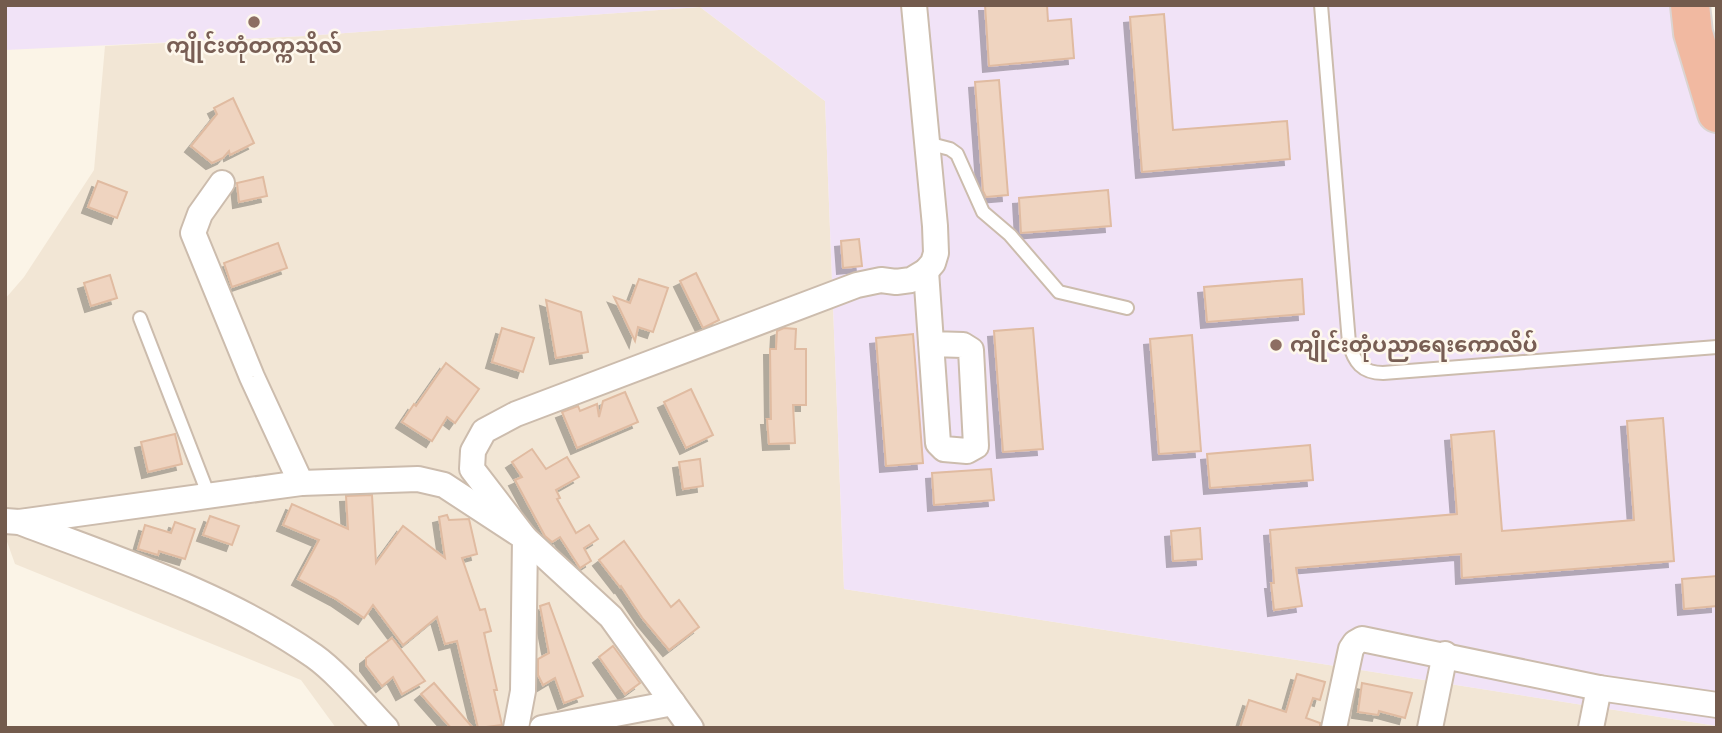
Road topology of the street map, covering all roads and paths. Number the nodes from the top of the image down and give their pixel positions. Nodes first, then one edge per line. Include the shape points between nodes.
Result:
1 (914, 5) edge
2 (1321, 5) edge
3 (1700, 25) edge
4 (1717, 113) edge
5 (927, 143) junction
6 (222, 183) dead end
7 (926, 271) junction
8 (1127, 308) dead end
9 (140, 318) dead end
10 (931, 344) dead end
11 (1717, 347) edge
12 (301, 483) junction
13 (209, 496) junction
14 (12, 522) edge
15 (525, 538) junction
16 (1445, 654) junction
17 (1599, 688) junction
18 (1717, 705) edge
19 (655, 713) edge
20 (386, 728) edge
21 (516, 728) edge
22 (541, 728) edge
23 (691, 728) edge
24 (1334, 728) edge
25 (1430, 728) edge
26 (1591, 728) edge

1 - 5 street
2 - 11 lane via 1349,343 1353,359 1361,367 1382,373
3 - 4 highway
5 - 7 street via 936,253
5 - 8 lane via 957,154 983,212 1010,235 1059,292
6 - 12 street via 193,233
7 - 10 street
7 - 15 street via 911,280 858,285 516,414 484,431 473,451 472,468
9 - 13 lane
12 - 13 street
12 - 15 street via 418,479 444,485
13 - 14 street
14 - 20 street via 157,574 246,615 316,657
15 - 19 street via 611,617
15 - 21 street via 523,691
16 - 17 street
16 - 24 street via 1362,639 1355,643
16 - 25 street
17 - 18 street
17 - 26 street
19 - 22 street
19 - 23 street

